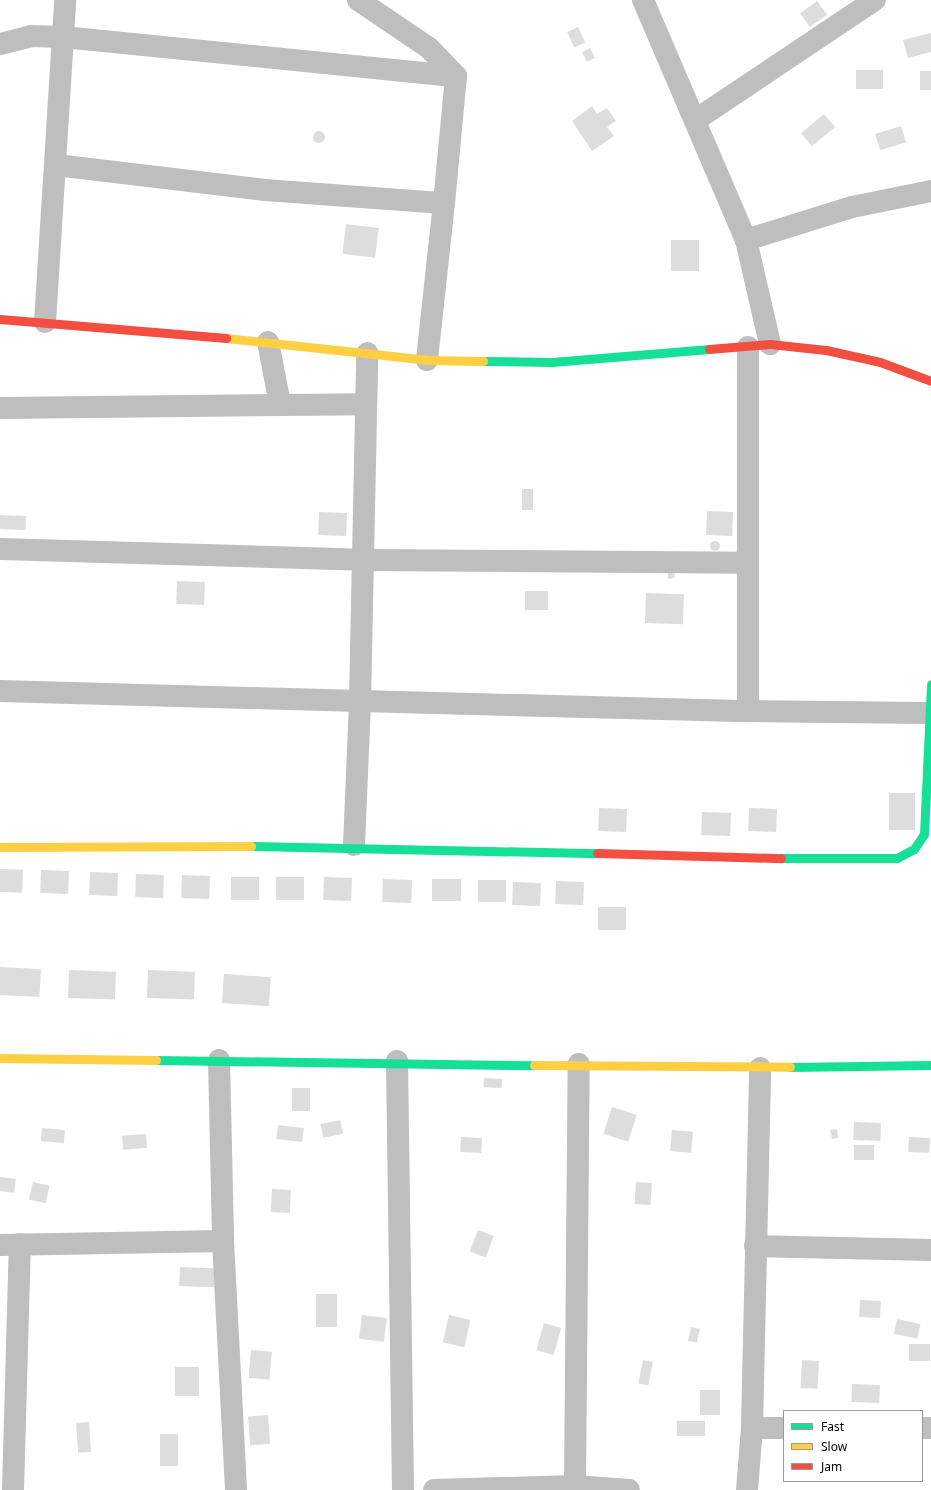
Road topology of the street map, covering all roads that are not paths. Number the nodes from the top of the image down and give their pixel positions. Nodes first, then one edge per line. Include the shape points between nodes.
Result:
1 (65, 0) edge
2 (358, 0) edge
3 (643, 0) edge
4 (875, 0) edge
5 (63, 36) junction
6 (0, 44) edge
7 (456, 76) junction
8 (697, 119) junction
9 (56, 165) junction
10 (931, 191) edge
11 (444, 203) junction
12 (746, 240) junction
13 (0, 319) edge
14 (45, 322) junction
15 (268, 342) junction
16 (770, 344) junction
17 (748, 347) junction
18 (367, 353) junction
19 (427, 360) junction
20 (931, 381) edge
21 (280, 404) junction
22 (365, 404) junction
23 (0, 408) edge
24 (0, 549) edge
25 (361, 560) junction
26 (748, 563) junction
27 (931, 684) edge
28 (0, 691) edge
29 (360, 701) junction
30 (748, 712) junction
31 (928, 713) junction
32 (354, 845) junction
33 (0, 847) edge
34 (0, 1058) edge
35 (219, 1060) junction
36 (397, 1061) junction
37 (579, 1064) junction
38 (931, 1065) edge
39 (760, 1068) junction
40 (223, 1241) junction
41 (10, 1244) edge
42 (755, 1246) junction
43 (931, 1250) edge
44 (752, 1428) junction
45 (783, 1428) edge
46 (575, 1486) junction
47 (13, 1490) edge
48 (236, 1490) edge
49 (403, 1490) edge
50 (434, 1490) edge
51 (629, 1490) edge
52 (747, 1490) edge

1 - 5 street
2 - 7 street via 429,48
3 - 8 street
4 - 8 street
5 - 6 street via 31,36
5 - 7 street
5 - 9 street
7 - 11 street
8 - 12 street
9 - 11 street via 265,190
9 - 14 street
10 - 12 street via 852,206
11 - 19 street
12 - 16 street
13 - 14 street
14 - 15 street
15 - 18 street
15 - 21 street
16 - 17 street
16 - 20 street via 826,350 880,362
17 - 19 street via 552,362
17 - 26 street
18 - 19 street
18 - 22 street
21 - 22 street
21 - 23 street
22 - 25 street
24 - 25 street
25 - 26 street
25 - 29 street
26 - 30 street
27 - 31 street
28 - 29 street
29 - 30 street
29 - 32 street
30 - 31 street
31 - 32 street via 924,834 914,849 897,858 830,860
32 - 33 street
34 - 35 street
35 - 36 street
35 - 40 street
36 - 37 street
36 - 49 street
37 - 39 street
37 - 46 street
38 - 39 street
39 - 42 street
40 - 41 street
40 - 48 street
41 - 47 street
42 - 43 street
42 - 44 street
44 - 45 street
44 - 52 street
46 - 50 street
46 - 51 street

